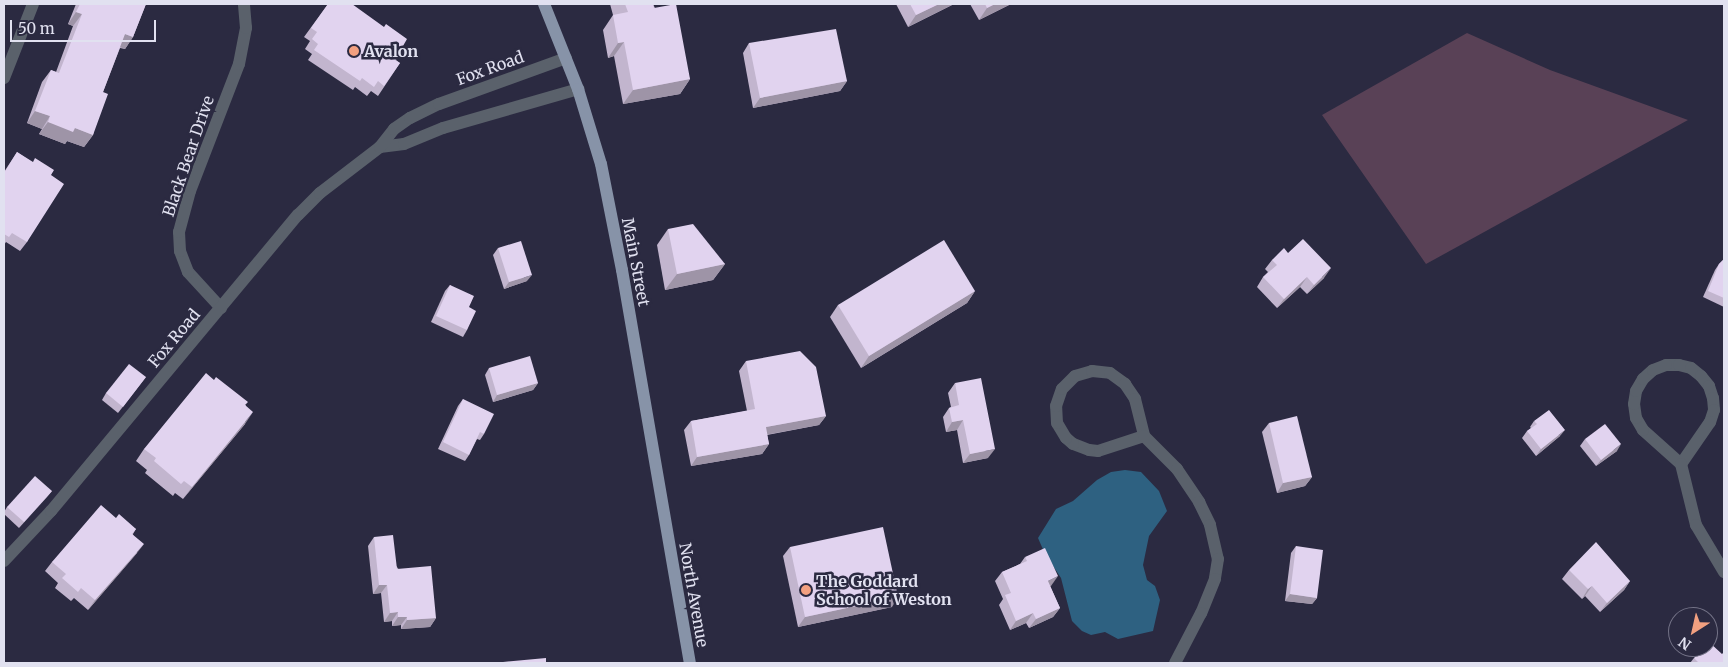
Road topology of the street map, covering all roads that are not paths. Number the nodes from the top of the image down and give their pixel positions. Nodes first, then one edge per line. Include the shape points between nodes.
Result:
1 (33, 4) edge
2 (244, 4) edge
3 (544, 4) edge
4 (566, 58) junction
5 (4, 78) edge
6 (578, 88) junction
7 (380, 147) junction
8 (221, 308) junction
9 (1144, 436) junction
10 (1681, 464) junction
11 (667, 533) joint
12 (4, 561) edge
13 (1724, 572) edge
14 (690, 663) edge
15 (1175, 663) edge

1 - 5 street
2 - 8 street, Black Bear Drive via 246,28 239,64 190,191 179,232 180,251 188,272
3 - 4 main road, Main Street
4 - 6 main road, Main Street
4 - 7 street, Fox Road via 429,108 401,123
6 - 7 street, Fox Road via 443,128 404,144
6 - 11 main road, Main Street via 592,132 622,270
7 - 8 street, Fox Road via 331,184 304,210
8 - 12 street, Fox Road via 67,492
9 - 9 street via 1134,399 1118,378 1102,371 1083,372 1062,389 1056,406 1057,423 1073,444 1098,450
9 - 15 street via 1169,460 1192,491 1205,514 1217,548 1218,568 1212,589
10 - 10 street via 1643,430 1636,418 1636,391 1653,370 1666,365 1691,368 1709,386 1713,398 1710,422
10 - 13 street via 1696,525
11 - 14 main road, North Avenue

